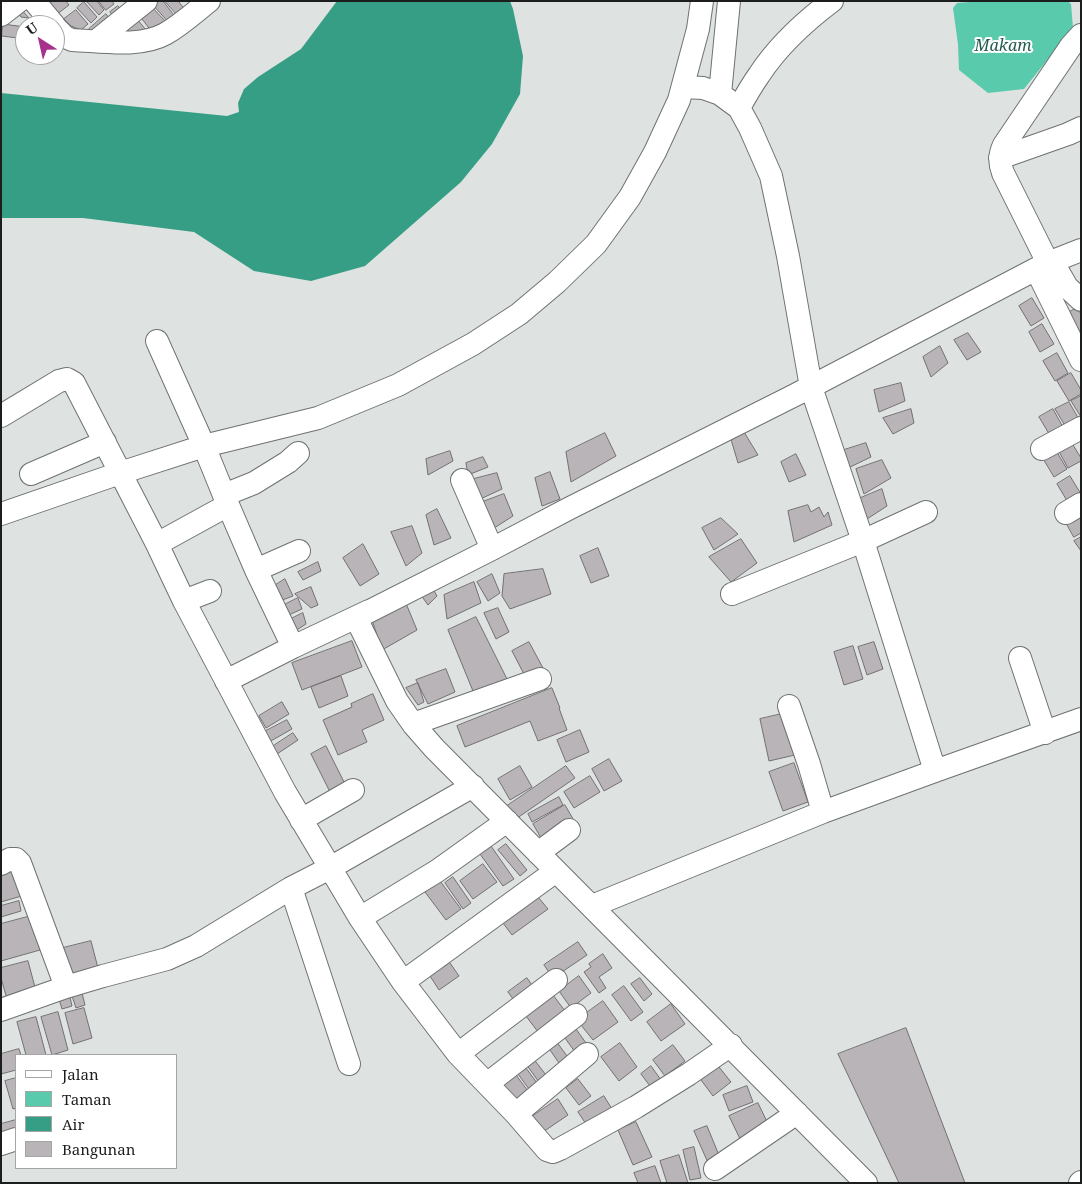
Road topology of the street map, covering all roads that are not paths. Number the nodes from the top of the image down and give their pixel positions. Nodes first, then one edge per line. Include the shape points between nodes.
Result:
1 (19, 1) edge
2 (34, 1) edge
3 (146, 1) edge
4 (209, 1) edge
5 (702, 1) edge
6 (729, 1) edge
7 (832, 1) edge
8 (186, 8) edge
9 (1, 15) edge
10 (45, 15) edge
11 (1081, 35) edge
12 (65, 37) edge
13 (96, 41) junction
14 (683, 87) junction
15 (720, 94) junction
16 (739, 108) junction
17 (1081, 128) edge
18 (1000, 158) junction
19 (1081, 250) edge
20 (1045, 264) junction
21 (1081, 300) edge
22 (157, 341) dead end
23 (1081, 360) edge
24 (810, 387) junction
25 (1, 416) edge
26 (1081, 428) edge
27 (105, 442) junction
28 (204, 446) junction
29 (1042, 449) dead end
30 (298, 453) dead end
31 (120, 473) junction
32 (31, 474) dead end
33 (462, 480) dead end
34 (226, 500) junction
35 (926, 512) dead end
36 (1, 514) edge
37 (863, 540) junction
38 (157, 544) junction
39 (492, 549) junction
40 (299, 551) dead end
41 (256, 570) junction
42 (210, 591) dead end
43 (732, 594) dead end
44 (184, 601) junction
45 (356, 618) junction
46 (293, 647) junction
47 (1020, 658) dead end
48 (540, 679) dead end
49 (226, 681) junction
50 (789, 706) dead end
51 (1081, 719) edge
52 (413, 724) junction
53 (1045, 733) junction
54 (935, 771) junction
55 (473, 786) junction
56 (353, 790) dead end
57 (823, 812) junction
58 (301, 820) junction
59 (507, 821) junction
60 (569, 830) dead end
61 (538, 853) junction
62 (1, 864) edge
63 (330, 868) junction
64 (556, 871) junction
65 (291, 888) junction
66 (592, 906) junction
67 (360, 918) junction
68 (556, 980) dead end
69 (403, 982) junction
70 (66, 987) junction
71 (1, 1010) edge
72 (576, 1015) dead end
73 (731, 1045) junction
74 (458, 1054) junction
75 (587, 1054) dead end
76 (349, 1064) dead end
77 (487, 1084) junction
78 (797, 1113) junction
79 (516, 1114) junction
80 (15, 1139) edge
81 (1, 1144) edge
82 (715, 1169) dead end
83 (866, 1183) edge

1 - 9 street
2 - 10 street
3 - 13 street
4 - 8 street
5 - 14 street
6 - 15 street
7 - 16 street via 783,44 759,74
8 - 13 street via 165,34 150,40
11 - 18 street via 1004,145
12 - 13 street
14 - 15 street via 703,88
14 - 28 street via 655,152 630,197 596,244 519,314 398,385 318,418
15 - 16 street
16 - 24 street via 771,176
17 - 18 street
18 - 20 street via 1000,166
19 - 20 street
20 - 21 street via 1059,274
20 - 23 street
20 - 24 street
22 - 28 street
24 - 37 street
24 - 39 street
25 - 27 street via 67,379 74,383
26 - 29 street
27 - 31 street
27 - 32 street
28 - 31 street
28 - 34 street
30 - 34 street
31 - 36 street
31 - 38 street
33 - 39 street
34 - 38 street
34 - 41 street
35 - 37 street
37 - 43 street
37 - 54 street
38 - 44 street
39 - 45 street
40 - 41 street
41 - 46 street
42 - 44 street
44 - 49 street
45 - 46 street
45 - 52 street via 397,700
46 - 49 street
47 - 53 street
48 - 52 street
49 - 58 street
50 - 57 street
51 - 53 street
52 - 55 street
53 - 54 street
54 - 57 street
55 - 59 street
55 - 63 street
56 - 58 street
57 - 66 street
58 - 63 street
59 - 61 street
59 - 67 street via 437,872
60 - 61 street
61 - 64 street
62 - 70 street via 10,859 20,863
63 - 65 street
63 - 67 street
64 - 66 street
64 - 69 street
65 - 70 street via 196,946 168,959
65 - 76 street
66 - 73 street
67 - 69 street
68 - 74 street
69 - 74 street
70 - 71 street
72 - 77 street
73 - 78 street
73 - 79 street via 636,1107 553,1152 547,1150
74 - 77 street
75 - 79 street
77 - 79 street
78 - 82 street
78 - 83 street
80 - 81 street

